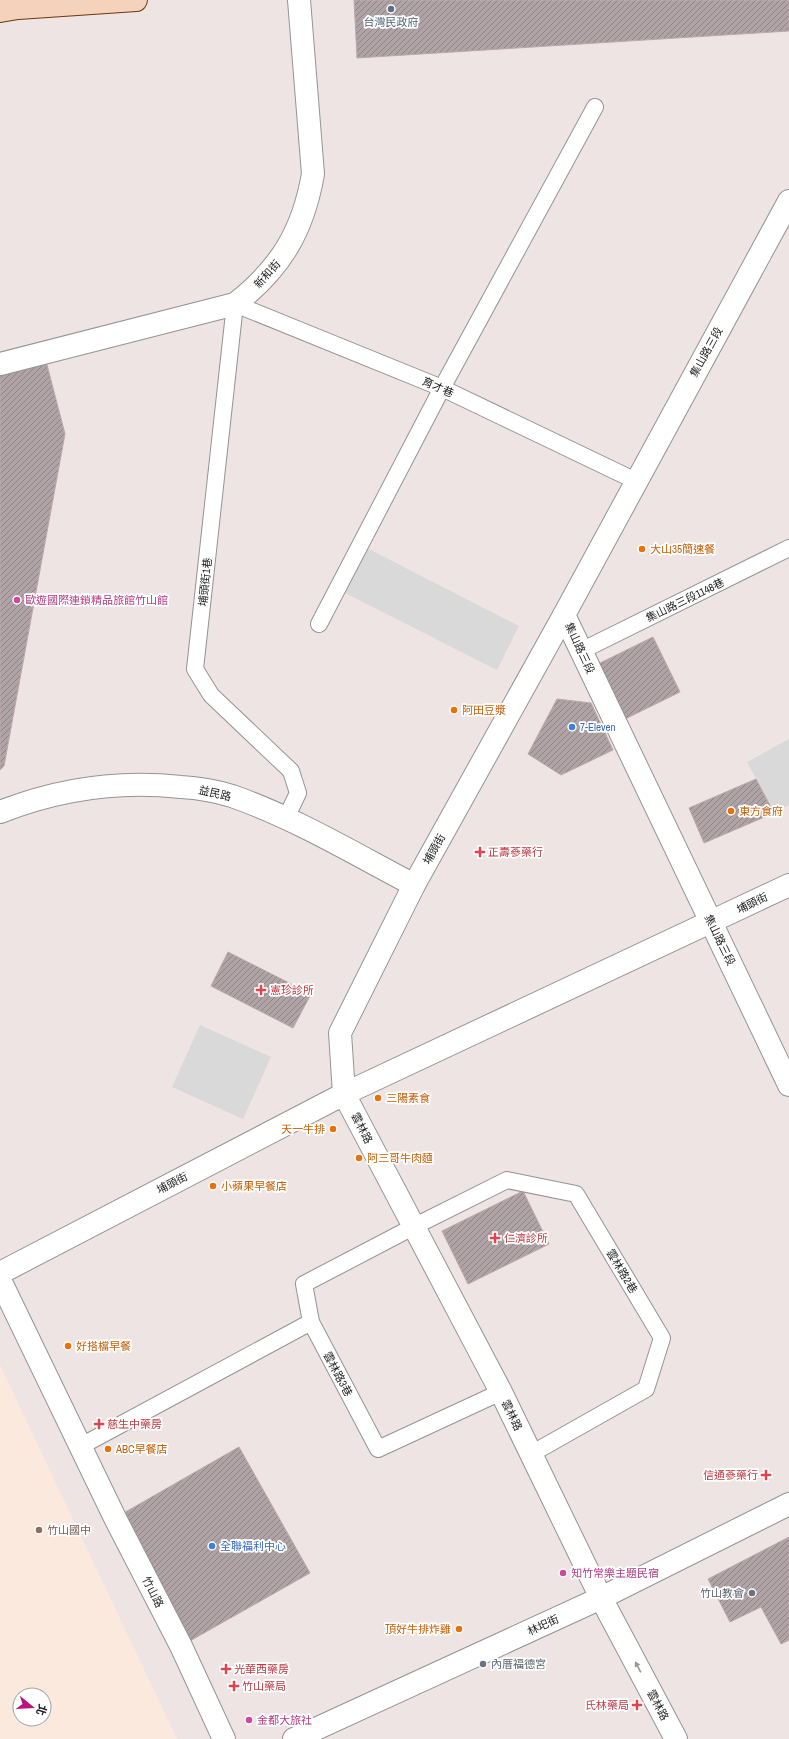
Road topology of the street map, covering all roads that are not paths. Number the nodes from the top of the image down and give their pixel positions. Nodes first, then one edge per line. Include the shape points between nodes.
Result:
1 (136, 0) edge
2 (299, 0) edge
3 (12, 6) edge
4 (595, 107) dead end
5 (789, 201) edge
6 (235, 304) junction
7 (0, 364) edge
8 (442, 388) junction
9 (636, 481) junction
10 (789, 548) edge
11 (564, 615) junction
12 (319, 624) dead end
13 (581, 651) junction
14 (0, 812) edge
15 (286, 818) junction
16 (414, 885) junction
17 (789, 885) edge
18 (712, 922) junction
19 (789, 1085) edge
20 (344, 1094) junction
21 (413, 1227) junction
22 (0, 1272) edge
23 (0, 1280) edge
24 (311, 1322) junction
25 (500, 1392) junction
26 (81, 1446) junction
27 (531, 1454) junction
28 (789, 1504) edge
29 (601, 1598) junction
30 (224, 1739) edge
31 (294, 1739) edge
32 (676, 1739) edge

1 - 3 main road
2 - 6 street, 新和街 via 313,174 309,198 291,243 280,261 251,292
4 - 8 lane
5 - 9 street, 集山路三段
6 - 7 street, 新和街
6 - 8 lane, 育才巷
6 - 15 lane, 埔頭街1巷 via 195,669 211,695 291,771 298,793
8 - 9 lane, 育才巷
8 - 12 lane
9 - 11 street, 集山路三段
10 - 13 lane, 集山路三段1148巷
11 - 13 street, 集山路三段
11 - 16 street, 埔頭街
13 - 18 street, 集山路三段
14 - 15 street, 益民路 via 57,793 92,786 155,784 196,788 230,796
15 - 16 street, 益民路
16 - 20 street, 埔頭街 via 340,1033
17 - 18 street, 埔頭街
18 - 19 street, 集山路三段
18 - 20 street, 埔頭街
20 - 21 street, 雲林路
20 - 22 street, 埔頭街
21 - 24 lane, 雲林路3巷 via 304,1284
21 - 25 street, 雲林路
21 - 27 lane, 雲林路2巷 via 507,1180 576,1194 662,1338 646,1389
23 - 26 street, 竹山路
24 - 25 lane, 雲林路3巷 via 378,1449
24 - 26 lane
25 - 27 street, 雲林路
26 - 30 street, 竹山路 via 181,1646
27 - 29 street, 雲林路
28 - 29 street, 林圯街
29 - 31 street, 林圯街
32 -> 29 street, 雲林路

